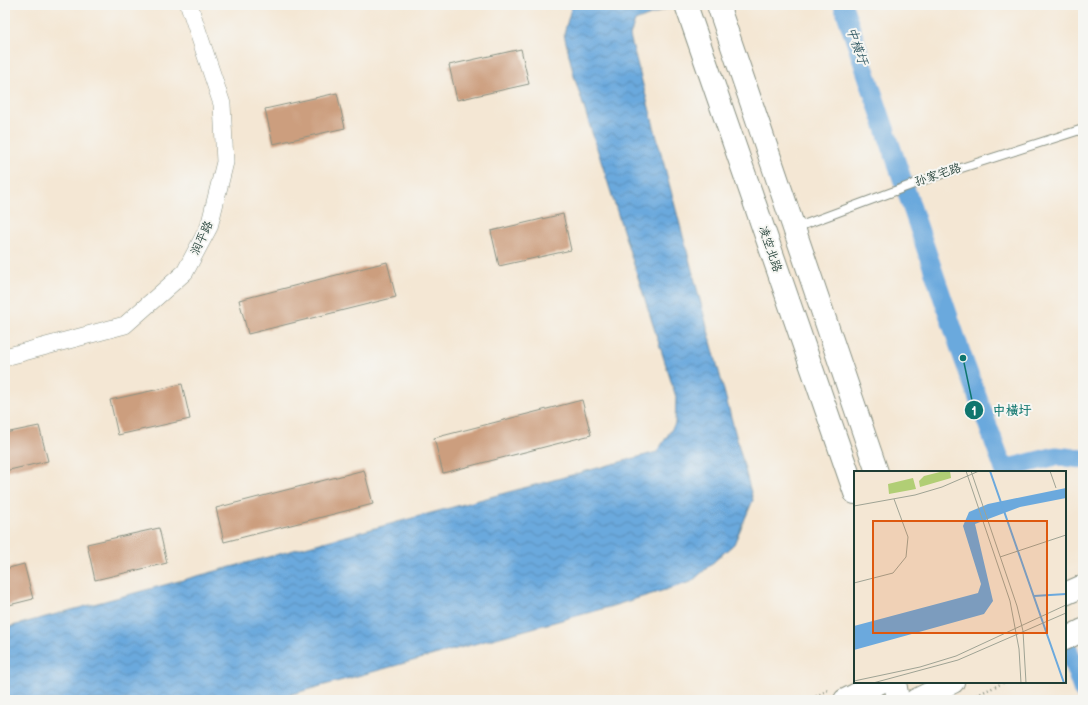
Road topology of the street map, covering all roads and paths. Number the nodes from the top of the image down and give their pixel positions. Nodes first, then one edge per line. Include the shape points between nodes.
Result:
1 (189, 5) edge
2 (686, 5) edge
3 (718, 5) edge
4 (1083, 129) edge
5 (795, 228) junction
6 (5, 357) edge
7 (877, 471) edge
8 (854, 490) edge
9 (1083, 586) edge
10 (1066, 594) edge
11 (1083, 630) edge
12 (1066, 638) edge
13 (879, 683) edge
14 (895, 683) edge
15 (1003, 683) edge
16 (845, 700) edge
17 (898, 700) edge
18 (966, 700) edge

1 - 6 street, 润平路 via 222,104 225,162 209,227 185,272 125,325
2 - 8 main road, 凌空北路
3 - 5 main road
4 - 5 lane, 孙家宅路 via 930,178
5 - 7 main road
9 - 10 main road
11 - 12 main road
13 - 16 main road
14 - 17 main road
15 - 18 path

